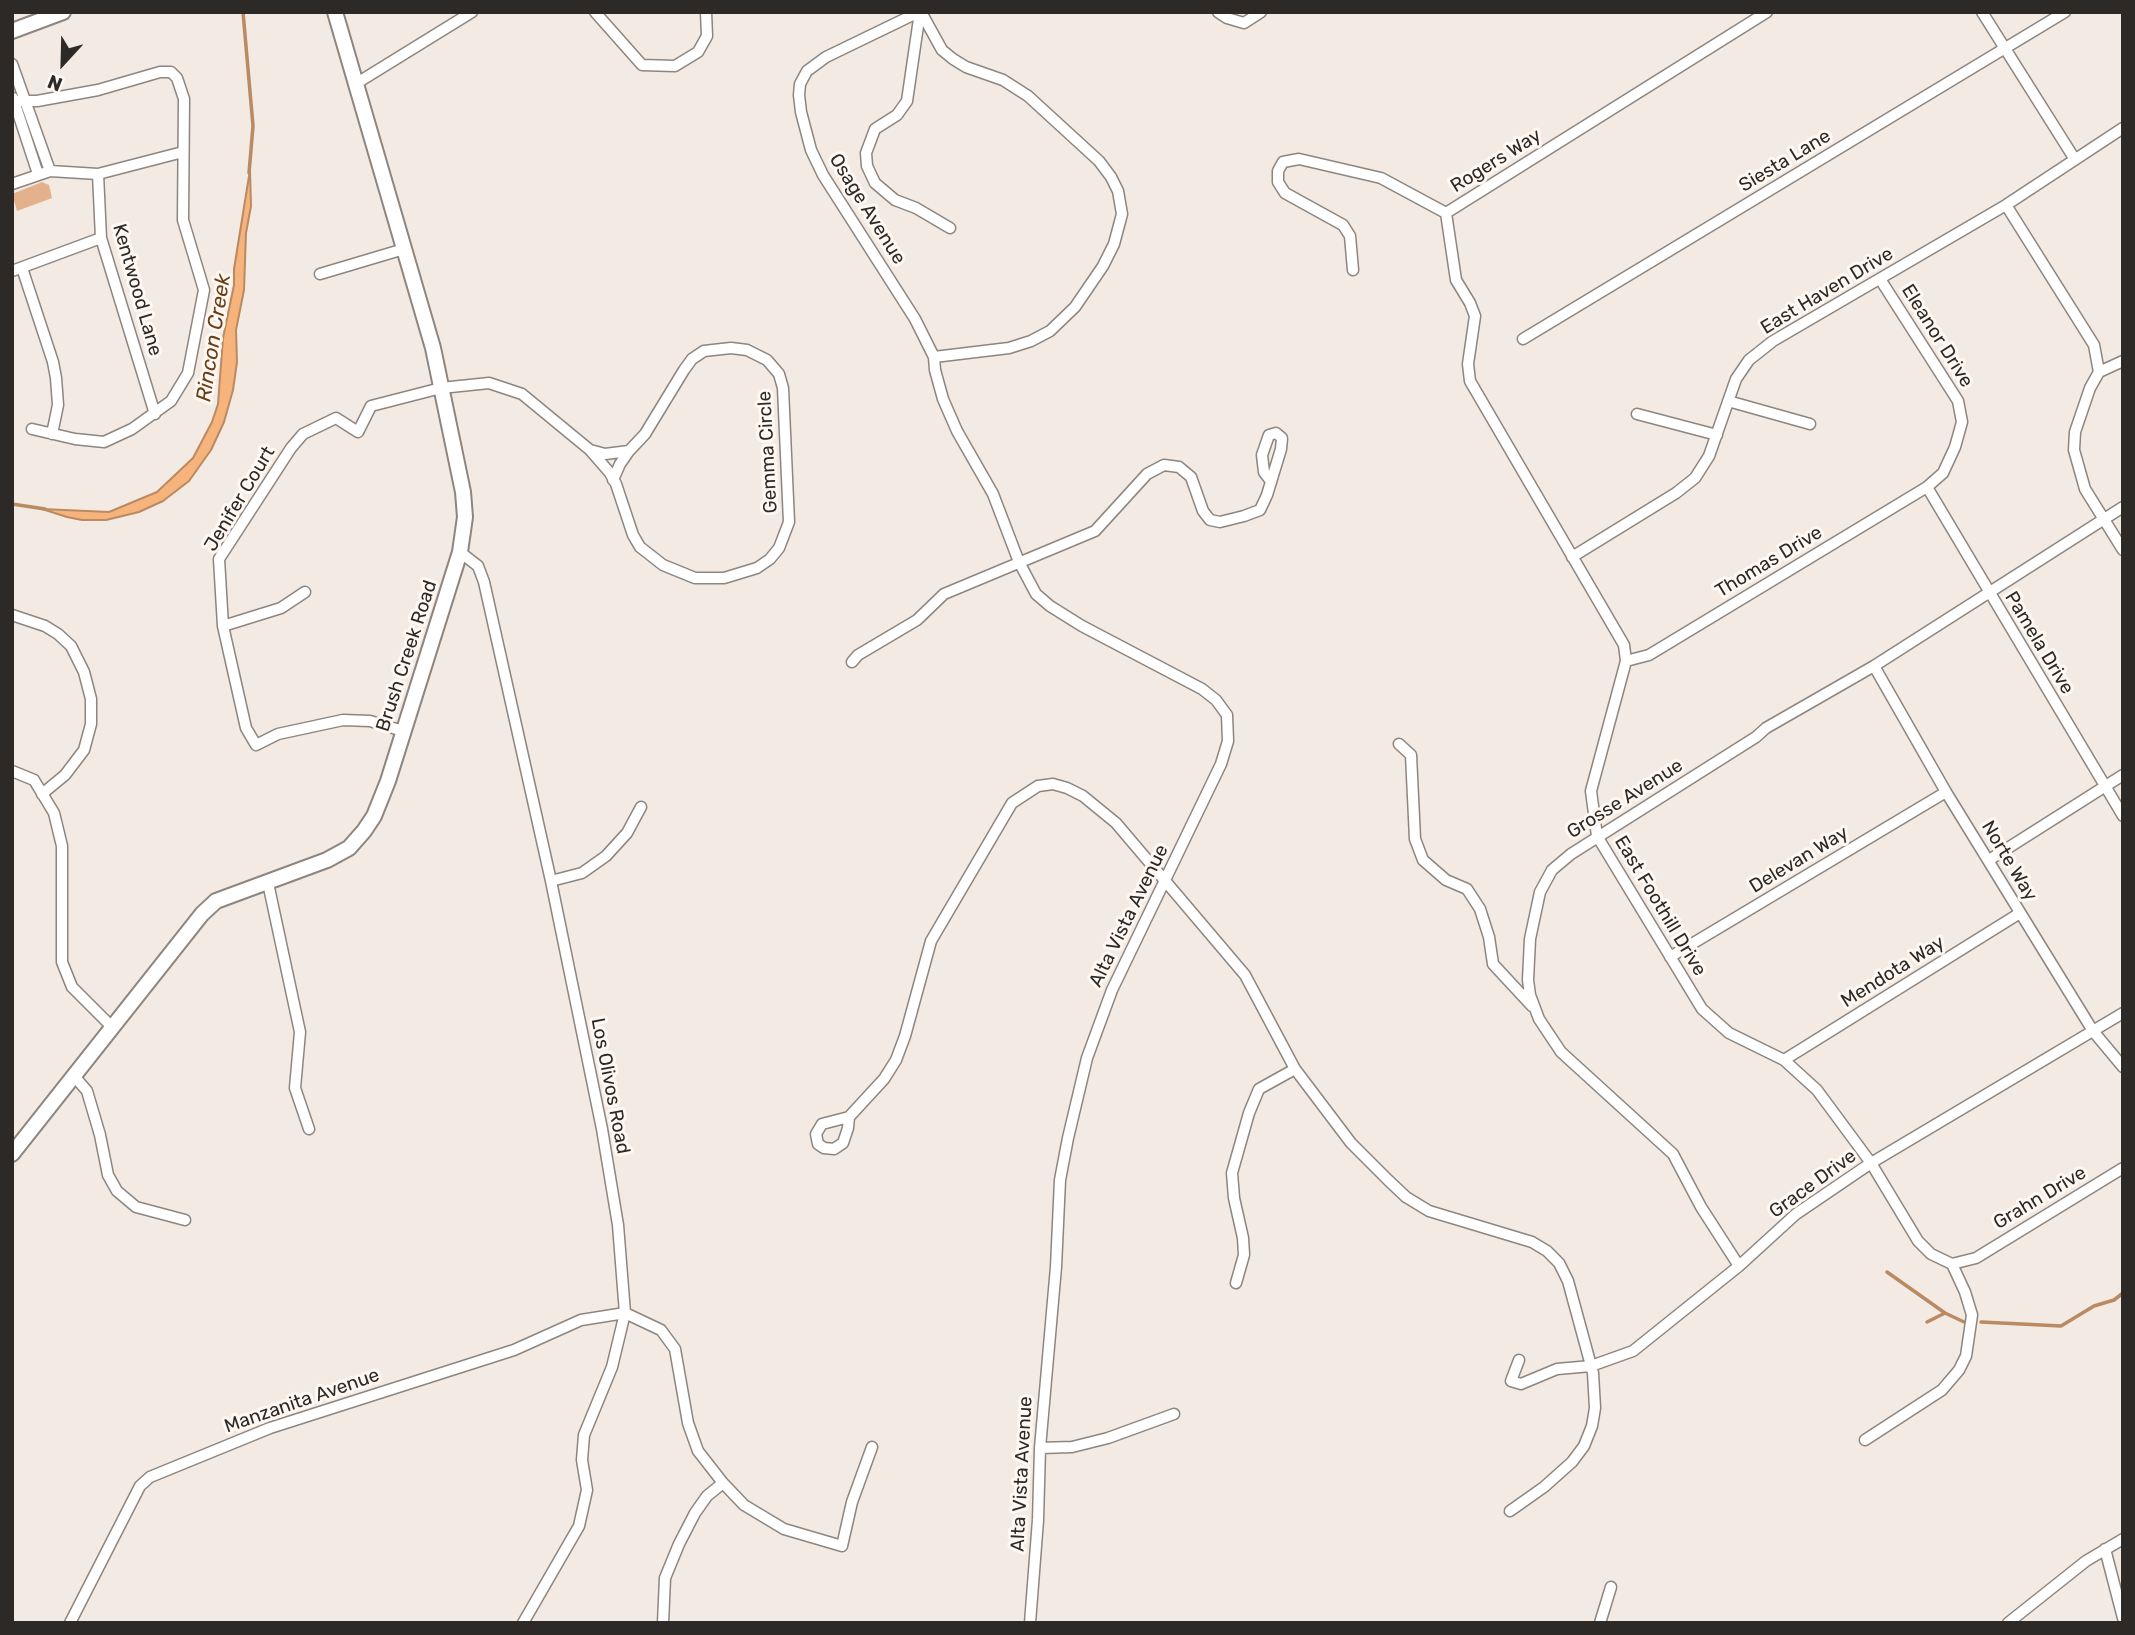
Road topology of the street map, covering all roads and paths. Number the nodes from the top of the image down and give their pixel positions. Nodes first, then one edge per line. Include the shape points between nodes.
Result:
1 (62, 12) edge
2 (335, 12) edge
3 (472, 12) edge
4 (595, 12) edge
5 (706, 12) edge
6 (920, 12) edge
7 (1218, 12) edge
8 (1261, 12) edge
9 (1767, 12) edge
10 (1982, 12) edge
11 (2065, 12) edge
12 (12, 31) edge
13 (2006, 49) junction
14 (12, 64) edge
15 (357, 83) junction
16 (13, 99) edge
17 (27, 101) junction
18 (2123, 128) edge
19 (183, 152) junction
20 (2074, 158) junction
21 (50, 171) junction
22 (38, 174) junction
23 (98, 174) junction
24 (12, 184) edge
25 (2006, 205) junction
26 (1446, 213) junction
27 (950, 228) dead end
28 (101, 238) junction
29 (404, 249) junction
30 (17, 270) edge
31 (1353, 270) dead end
32 (320, 274) dead end
33 (1880, 279) junction
34 (1523, 340) dead end
35 (934, 357) junction
36 (2123, 361) edge
37 (2099, 372) junction
38 (441, 388) junction
39 (1728, 401) junction
40 (155, 414) junction
41 (1637, 414) dead end
42 (1810, 424) dead end
43 (32, 429) dead end
44 (52, 434) junction
45 (1717, 435) junction
46 (590, 450) junction
47 (629, 451) junction
48 (613, 480) junction
49 (1270, 480) dead end
50 (1927, 487) junction
51 (2123, 507) edge
52 (2104, 519) junction
53 (2123, 550) edge
54 (460, 552) junction
55 (1572, 557) junction
56 (1019, 562) junction
57 (305, 592) dead end
58 (1989, 593) junction
59 (12, 615) edge
60 (223, 626) junction
61 (1626, 661) junction
62 (852, 662) dead end
63 (1874, 667) junction
64 (403, 731) junction
65 (1399, 744) dead end
66 (12, 771) edge
67 (2123, 775) edge
68 (2105, 786) junction
69 (1946, 792) junction
70 (42, 794) junction
71 (641, 807) dead end
72 (2123, 816) edge
73 (1597, 836) junction
74 (1989, 860) junction
75 (551, 881) junction
76 (1166, 881) junction
77 (268, 883) junction
78 (2021, 913) junction
79 (1670, 957) junction
80 (1535, 1009) junction
81 (2123, 1013) edge
82 (113, 1028) junction
83 (2093, 1031) junction
84 (1784, 1060) junction
85 (2123, 1067) edge
86 (1296, 1069) junction
87 (75, 1077) junction
88 (849, 1117) dead end
89 (309, 1129) dead end
90 (12, 1154) edge
91 (1871, 1164) junction
92 (2123, 1168) edge
93 (185, 1220) dead end
94 (1952, 1264) junction
95 (1739, 1266) junction
96 (1236, 1283) dead end
97 (625, 1312) junction
98 (1519, 1360) dead end
99 (1591, 1366) junction
100 (1174, 1414) dead end
101 (1865, 1440) dead end
102 (872, 1447) dead end
103 (1040, 1448) junction
104 (723, 1483) junction
105 (1510, 1511) dead end
106 (2123, 1539) edge
107 (2105, 1549) junction
108 (1611, 1587) dead end
109 (2123, 1618) edge
110 (70, 1623) edge
111 (523, 1623) edge
112 (663, 1623) edge
113 (1030, 1623) edge
114 (1600, 1623) edge
115 (2008, 1623) edge

1 - 12 street
2 - 15 street, Brush Creek Road
3 - 15 street
4 - 5 street via 642,65 675,66 698,52 707,36
6 - 27 street via 907,101 897,115 875,129 866,153 867,166 875,183 895,200
6 - 35 street, Osage Avenue via 826,57 807,71 799,95 811,150 823,175 915,319
6 - 35 street via 953,59 1028,96 1099,161 1118,191 1122,214 1103,266 1075,307 1051,331 1009,348
7 - 8 street via 1244,23
9 - 26 street, Rogers Way
10 - 13 street
11 - 13 street, Siesta Lane
13 - 20 street
13 - 34 street, Siesta Lane
14 - 17 street
15 - 29 street, Brush Creek Road
16 - 17 street
16 - 22 street
17 - 19 street via 171,72 184,99
17 - 21 street
18 - 20 street, East Haven Drive
19 - 23 street
19 - 40 street via 183,220 204,290 188,373 171,401
20 - 25 street, East Haven Drive
21 - 22 street
21 - 23 street
22 - 24 street
23 - 28 street, Kentwood Lane
25 - 33 street, East Haven Drive
25 - 37 street via 2094,345
26 - 31 street, Rogers Way via 1381,178 1299,159 1283,162 1278,182 1285,193 1343,225 1350,236
26 - 55 street via 1456,280 1475,316 1470,381
28 - 30 street
28 - 40 street, Kentwood Lane
29 - 32 street
29 - 38 street, Brush Creek Road
30 - 44 street via 55,370 58,405
33 - 39 street, East Haven Drive via 1773,341 1749,360
33 - 50 street, Eleanor Drive via 1958,401 1962,422 1955,447 1943,473
35 - 56 street, Alta Vista Avenue via 943,399 993,494
36 - 37 street
37 - 52 street via 2075,432 2074,450 2085,489
38 - 46 street, Gemma Circle via 489,383 507,387 534,402
38 - 54 street, Brush Creek Road via 463,492
38 - 60 street, Jenifer Court via 371,406 358,432 336,418 303,434 219,559
39 - 42 street
39 - 45 street, East Haven Drive
40 - 44 street via 104,442
41 - 45 street
43 - 44 street
45 - 55 street, East Haven Drive via 1695,478
46 - 47 street via 605,454
46 - 48 street, Gemma Circle
47 - 48 street, Gemma Circle
47 - 48 street, Gemma Circle via 646,434 692,359 704,351 747,350 766,360 779,373 783,388 789,522 779,548 770,559 741,574 695,578 679,573 640,547
49 - 56 street via 1260,510 1220,522 1210,520 1203,510 1191,477 1179,467 1164,465 1147,474 1095,531
50 - 58 street, Pamela Drive
50 - 61 street, Thomas Drive via 1649,654
51 - 52 street, Grosse Avenue
52 - 53 street
52 - 58 street, Grosse Avenue
54 - 64 street, Brush Creek Road
54 - 75 street, Los Olivos Road via 478,566 484,582
55 - 61 street via 1624,645
56 - 62 street via 944,594 918,620 858,654
56 - 76 street, Alta Vista Avenue via 1036,594 1050,606 1202,689 1227,715 1228,741 1221,764
57 - 60 street via 281,608
58 - 63 street, Grosse Avenue
58 - 68 street, Pamela Drive
59 - 70 street via 45,626 71,646 91,699 91,724 83,750 65,775
60 - 64 street, Jenifer Court via 246,727 257,745 278,734 343,720 370,721
61 - 73 street, East Foothill Drive via 1591,791
63 - 69 street, Norte Way
63 - 73 street, Grosse Avenue via 1766,728
64 - 77 street, Brush Creek Road via 374,816 357,841 327,860
65 - 80 street via 1412,755 1415,839 1423,860 1446,880 1467,889 1480,909 1493,964
66 - 70 street via 34,780
67 - 68 street
68 - 72 street, Pamela Drive
68 - 74 street
69 - 74 street, Norte Way
69 - 79 street, Delevan Way
70 - 82 street via 54,813 62,846 62,962 72,987
71 - 75 street via 606,856 582,873
73 - 79 street, East Foothill Drive
73 - 80 street, Grosse Avenue via 1552,870 1541,892 1530,939 1528,980
74 - 78 street, Norte Way
75 - 97 street, Los Olivos Road via 602,1129 618,1225
76 - 86 street via 1245,975
76 - 88 street via 1116,823 1083,796 1052,784 1026,792 1002,817 931,941 896,1060
76 - 103 street, Alta Vista Avenue via 1112,990 1087,1058 1068,1138 1060,1180
77 - 82 street, Brush Creek Road via 216,901 202,914
77 - 89 street via 299,1032 295,1088
78 - 83 street, Norte Way
78 - 84 street, Mendota Way
79 - 84 street, East Foothill Drive via 1702,1009 1729,1033
80 - 95 street, Grosse Avenue via 1561,1052 1673,1154
81 - 83 street, Grace Drive
82 - 87 street, Brush Creek Road
83 - 85 street, Norte Way
83 - 91 street, Grace Drive
84 - 91 street, East Foothill Drive via 1817,1090
86 - 96 street via 1259,1089 1232,1173 1244,1255
86 - 99 street via 1351,1143 1406,1198 1447,1218 1532,1242 1559,1263
87 - 90 street, Brush Creek Road
87 - 93 street via 87,1091 108,1175 117,1191 136,1207
91 - 94 street, East Foothill Drive via 1918,1241
91 - 95 street, Grace Drive via 1796,1214
92 - 94 street, Grahn Drive via 1976,1258
94 - 101 street via 1972,1315 1966,1356 1942,1390
95 - 99 street, Grace Drive via 1633,1351
97 - 104 street via 661,1330 675,1349 688,1423 698,1451
97 - 110 street, Manzanita Avenue via 581,1320 514,1350 270,1428 150,1477 134,1496
97 - 111 street, Los Olivos Road via 612,1367 584,1435 587,1490 579,1526
98 - 99 street, Grace Drive via 1511,1381 1521,1384 1557,1369
99 - 105 street via 1595,1408 1584,1446 1563,1471
100 - 103 street via 1108,1438 1072,1447
102 - 104 street via 842,1546 784,1529 744,1505
103 - 113 street, Alta Vista Avenue
104 - 112 street via 707,1496 679,1544 665,1578
106 - 107 street
107 - 109 street
107 - 115 street
108 - 114 street

